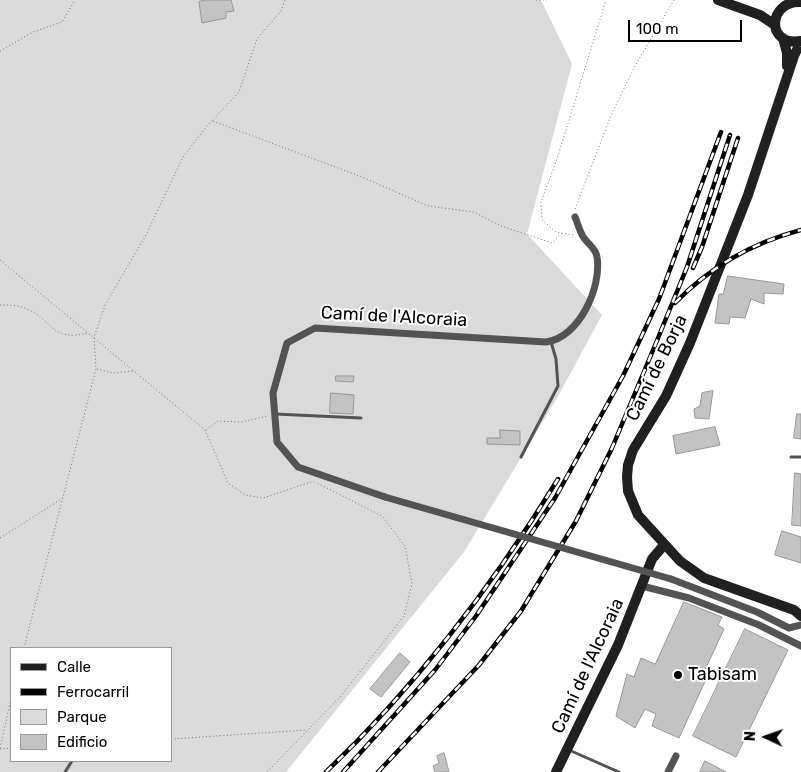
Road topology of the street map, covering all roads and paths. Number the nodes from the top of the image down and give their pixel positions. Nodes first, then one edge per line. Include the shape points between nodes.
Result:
1 (75, 0) edge
2 (285, 0) edge
3 (536, 0) edge
4 (547, 0) edge
5 (606, 0) edge
6 (674, 0) edge
7 (718, 0) edge
8 (801, 2) edge
9 (786, 3) edge
10 (746, 10) junction
11 (775, 25) junction
12 (783, 38) junction
13 (801, 41) edge
14 (0, 51) edge
15 (787, 77) junction
16 (212, 121) junction
17 (575, 217) joint
18 (562, 233) junction
19 (584, 238) junction
20 (0, 260) edge
21 (0, 305) edge
22 (89, 333) junction
23 (94, 337) junction
24 (551, 341) junction
25 (96, 369) junction
26 (135, 371) junction
27 (274, 414) junction
28 (360, 418) dead end
29 (205, 430) junction
30 (520, 457) dead end
31 (791, 457) dead end
32 (801, 457) edge
33 (322, 474) junction
34 (314, 481) junction
35 (63, 498) junction
36 (0, 538) edge
37 (664, 545) junction
38 (642, 586) junction
39 (801, 616) edge
40 (801, 626) edge
41 (801, 646) edge
42 (24, 647) edge
43 (10, 704) edge
44 (307, 730) junction
45 (172, 739) edge
46 (0, 749) edge
47 (567, 749) junction
48 (676, 756) dead end
49 (267, 772) edge
50 (556, 772) edge
51 (619, 772) edge
52 (668, 772) edge

1 - 14 path via 62,22 34,32
2 - 16 path via 281,11 258,39 240,92
3 - 4 path
5 - 18 path via 541,202 542,220
6 - 17 path via 612,113 575,203
7 - 10 street
8 - 9 street
9 - 10 street
9 - 11 street via 776,14
10 - 11 street via 760,14
11 - 12 street
12 - 13 street
12 - 15 street, Camí de Borja
13 - 15 street, Camí de Borja
15 - 37 street, Camí de Borja via 748,195 690,343 666,396 633,450 628,465 628,491 632,505
16 - 18 path via 362,177 428,206 474,212 501,226 552,244
16 - 23 path via 183,157 146,235 106,303
17 - 19 street
18 - 19 path
19 - 24 street via 597,258 588,306 572,331
20 - 22 path
21 - 22 path via 27,309 59,333 71,337
22 - 23 path
23 - 25 path
23 - 26 path
24 - 27 street, Camí de l'Alcoraia via 315,328 287,343 273,393
24 - 30 lane via 558,386
25 - 26 path via 113,373
25 - 35 path
26 - 29 path
27 - 28 lane
27 - 29 path via 241,422 218,421
27 - 33 street, Camí de l'Alcoraia via 277,442 298,467
29 - 34 path via 228,482 245,495 264,498
31 - 32 lane
33 - 34 path
33 - 40 street, Camí de l'Alcoraia, bridge via 385,496 671,579 757,612 789,628
34 - 44 path via 382,516 405,546 412,584 404,616 340,697
35 - 36 path
35 - 42 path
37 - 38 street, Camí de l'Alcoraia via 656,553
37 - 39 street, Camí de Borja via 704,578 794,610
38 - 41 street via 689,598 759,625
38 - 47 street, Camí de l'Alcoraia via 618,645
43 - 46 path
44 - 45 path
44 - 49 path
47 - 50 street, Camí de l'Alcoraia
47 - 51 lane
48 - 52 street

